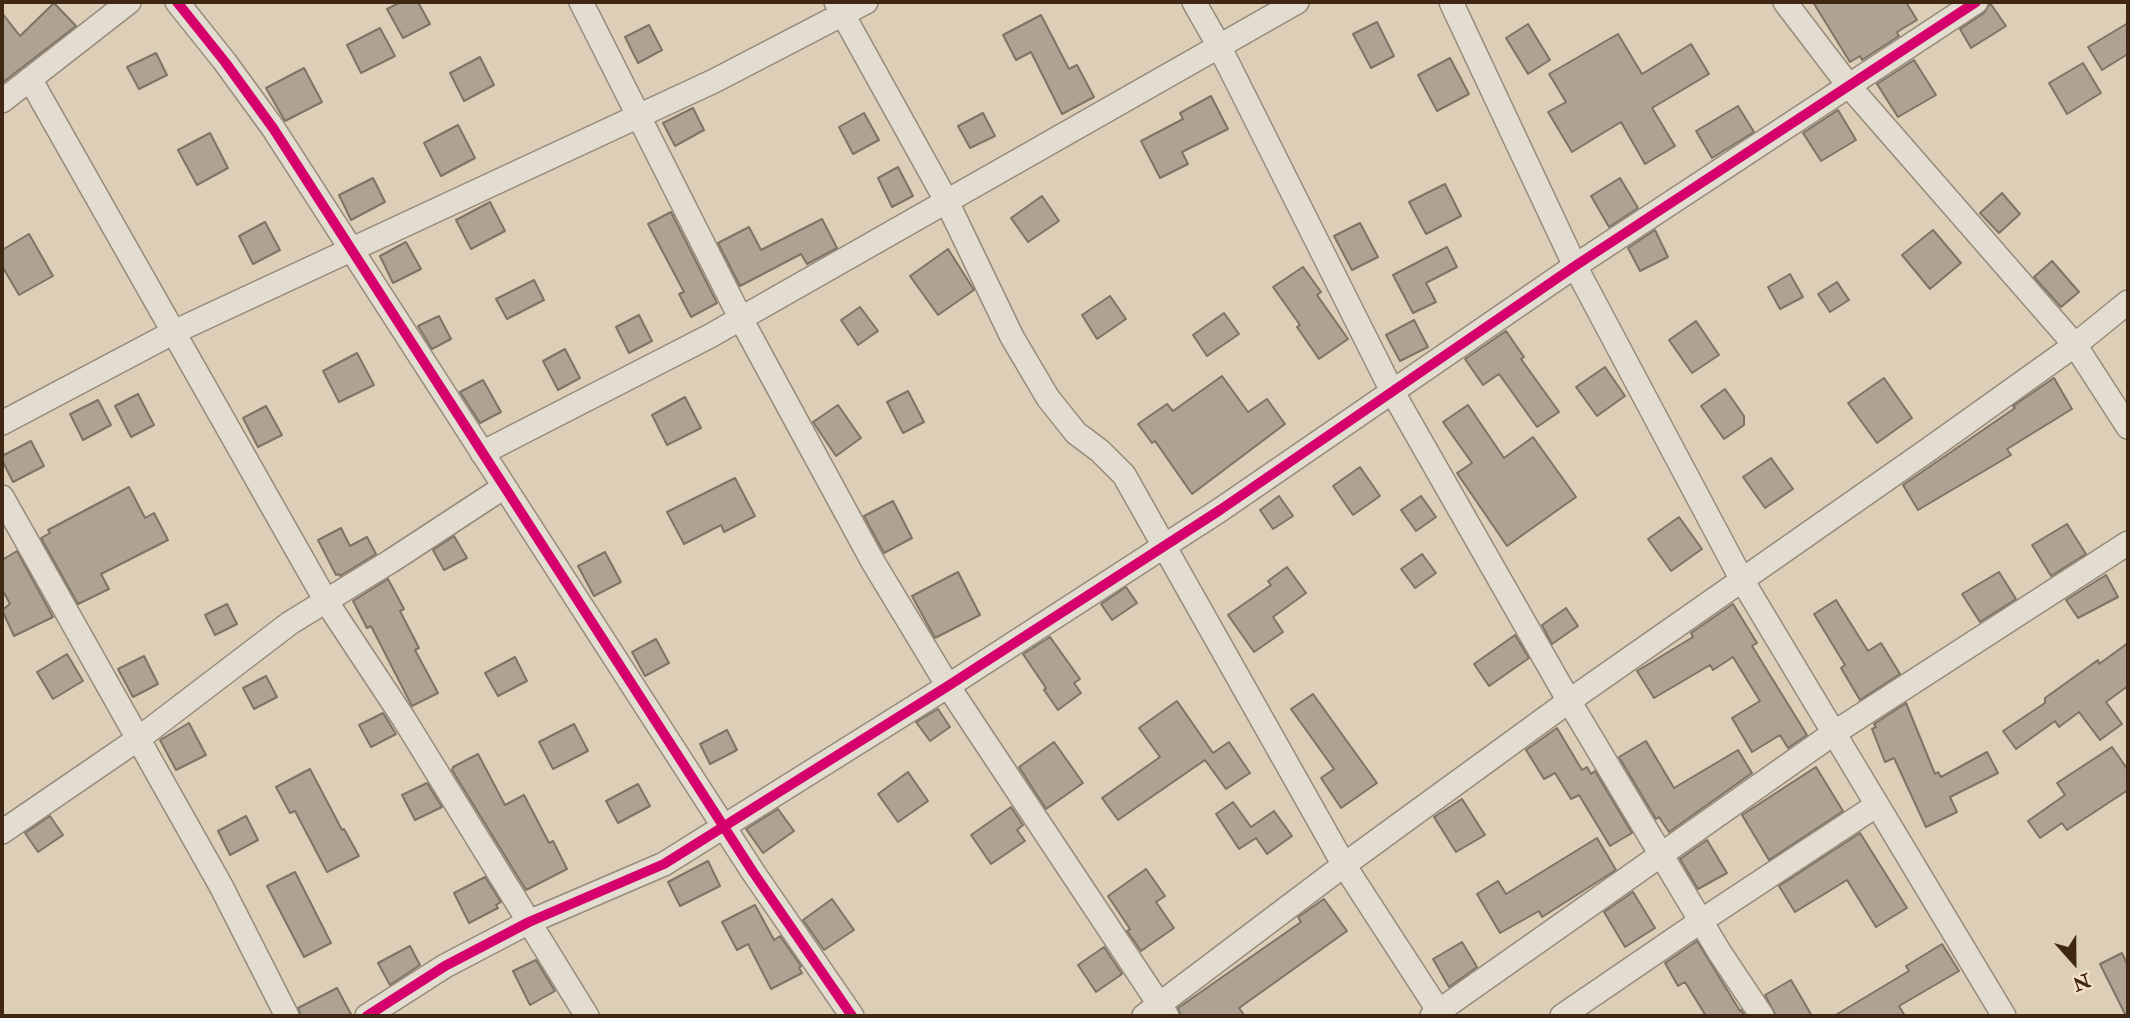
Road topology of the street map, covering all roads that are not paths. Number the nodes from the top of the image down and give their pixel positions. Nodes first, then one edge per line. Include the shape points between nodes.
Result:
1 (129, 2) edge
2 (177, 2) edge
3 (581, 2) edge
4 (866, 2) edge
5 (1194, 2) edge
6 (1297, 2) edge
7 (1451, 2) edge
8 (1785, 2) edge
9 (1976, 2) edge
10 (840, 8) edge
11 (1219, 46) junction
12 (30, 79) junction
13 (1849, 86) junction
14 (2, 101) edge
15 (638, 116) junction
16 (947, 202) junction
17 (352, 249) junction
18 (1575, 266) junction
19 (2128, 302) edge
20 (741, 319) junction
21 (174, 332) junction
22 (2075, 345) junction
23 (1392, 391) junction
24 (2, 423) edge
25 (2128, 428) edge
26 (482, 453) junction
27 (504, 487) junction
28 (2, 497) edge
29 (2128, 543) edge
30 (1164, 546) junction
31 (1742, 580) junction
32 (326, 601) junction
33 (948, 687) junction
34 (1569, 701) junction
35 (1834, 733) junction
36 (138, 739) junction
37 (1877, 806) junction
38 (724, 827) junction
39 (2, 832) edge
40 (1661, 856) junction
41 (1344, 865) junction
42 (1700, 920) junction
43 (529, 922) junction
44 (1157, 1012) edge
45 (1437, 1015) edge
46 (287, 1016) edge
47 (367, 1016) edge
48 (587, 1016) edge
49 (852, 1016) edge
50 (1562, 1016) edge
51 (1762, 1016) edge
52 (2004, 1016) edge

1 - 12 street
2 - 17 street via 273,128
3 - 15 street
4 - 10 street
5 - 11 street
6 - 11 street
7 - 18 street
8 - 13 street
9 - 13 street
10 - 15 street via 714,81
10 - 16 street
11 - 16 street
11 - 23 street
12 - 14 street
12 - 21 street
13 - 18 street
13 - 22 street
15 - 17 street
15 - 20 street
16 - 20 street
16 - 30 street via 1012,337 1048,398 1076,433 1124,475
17 - 21 street
17 - 26 street
18 - 23 street
18 - 31 street
19 - 22 street
20 - 26 street
20 - 33 street via 873,562
21 - 24 street
21 - 32 street
22 - 25 street
22 - 31 street
23 - 30 street
23 - 34 street
26 - 27 street
27 - 32 street
27 - 38 street
28 - 36 street
29 - 35 street
30 - 33 street
30 - 41 street
31 - 34 street
31 - 35 street
32 - 36 street via 290,623
32 - 43 street
33 - 38 street
33 - 44 street
34 - 40 street
34 - 41 street
35 - 37 street
35 - 40 street
36 - 39 street
36 - 46 street
37 - 42 street
37 - 52 street
38 - 43 street via 664,864
38 - 49 street
40 - 42 street
40 - 45 street
41 - 44 street
41 - 45 street
42 - 50 street
42 - 51 street
43 - 47 street
43 - 48 street

